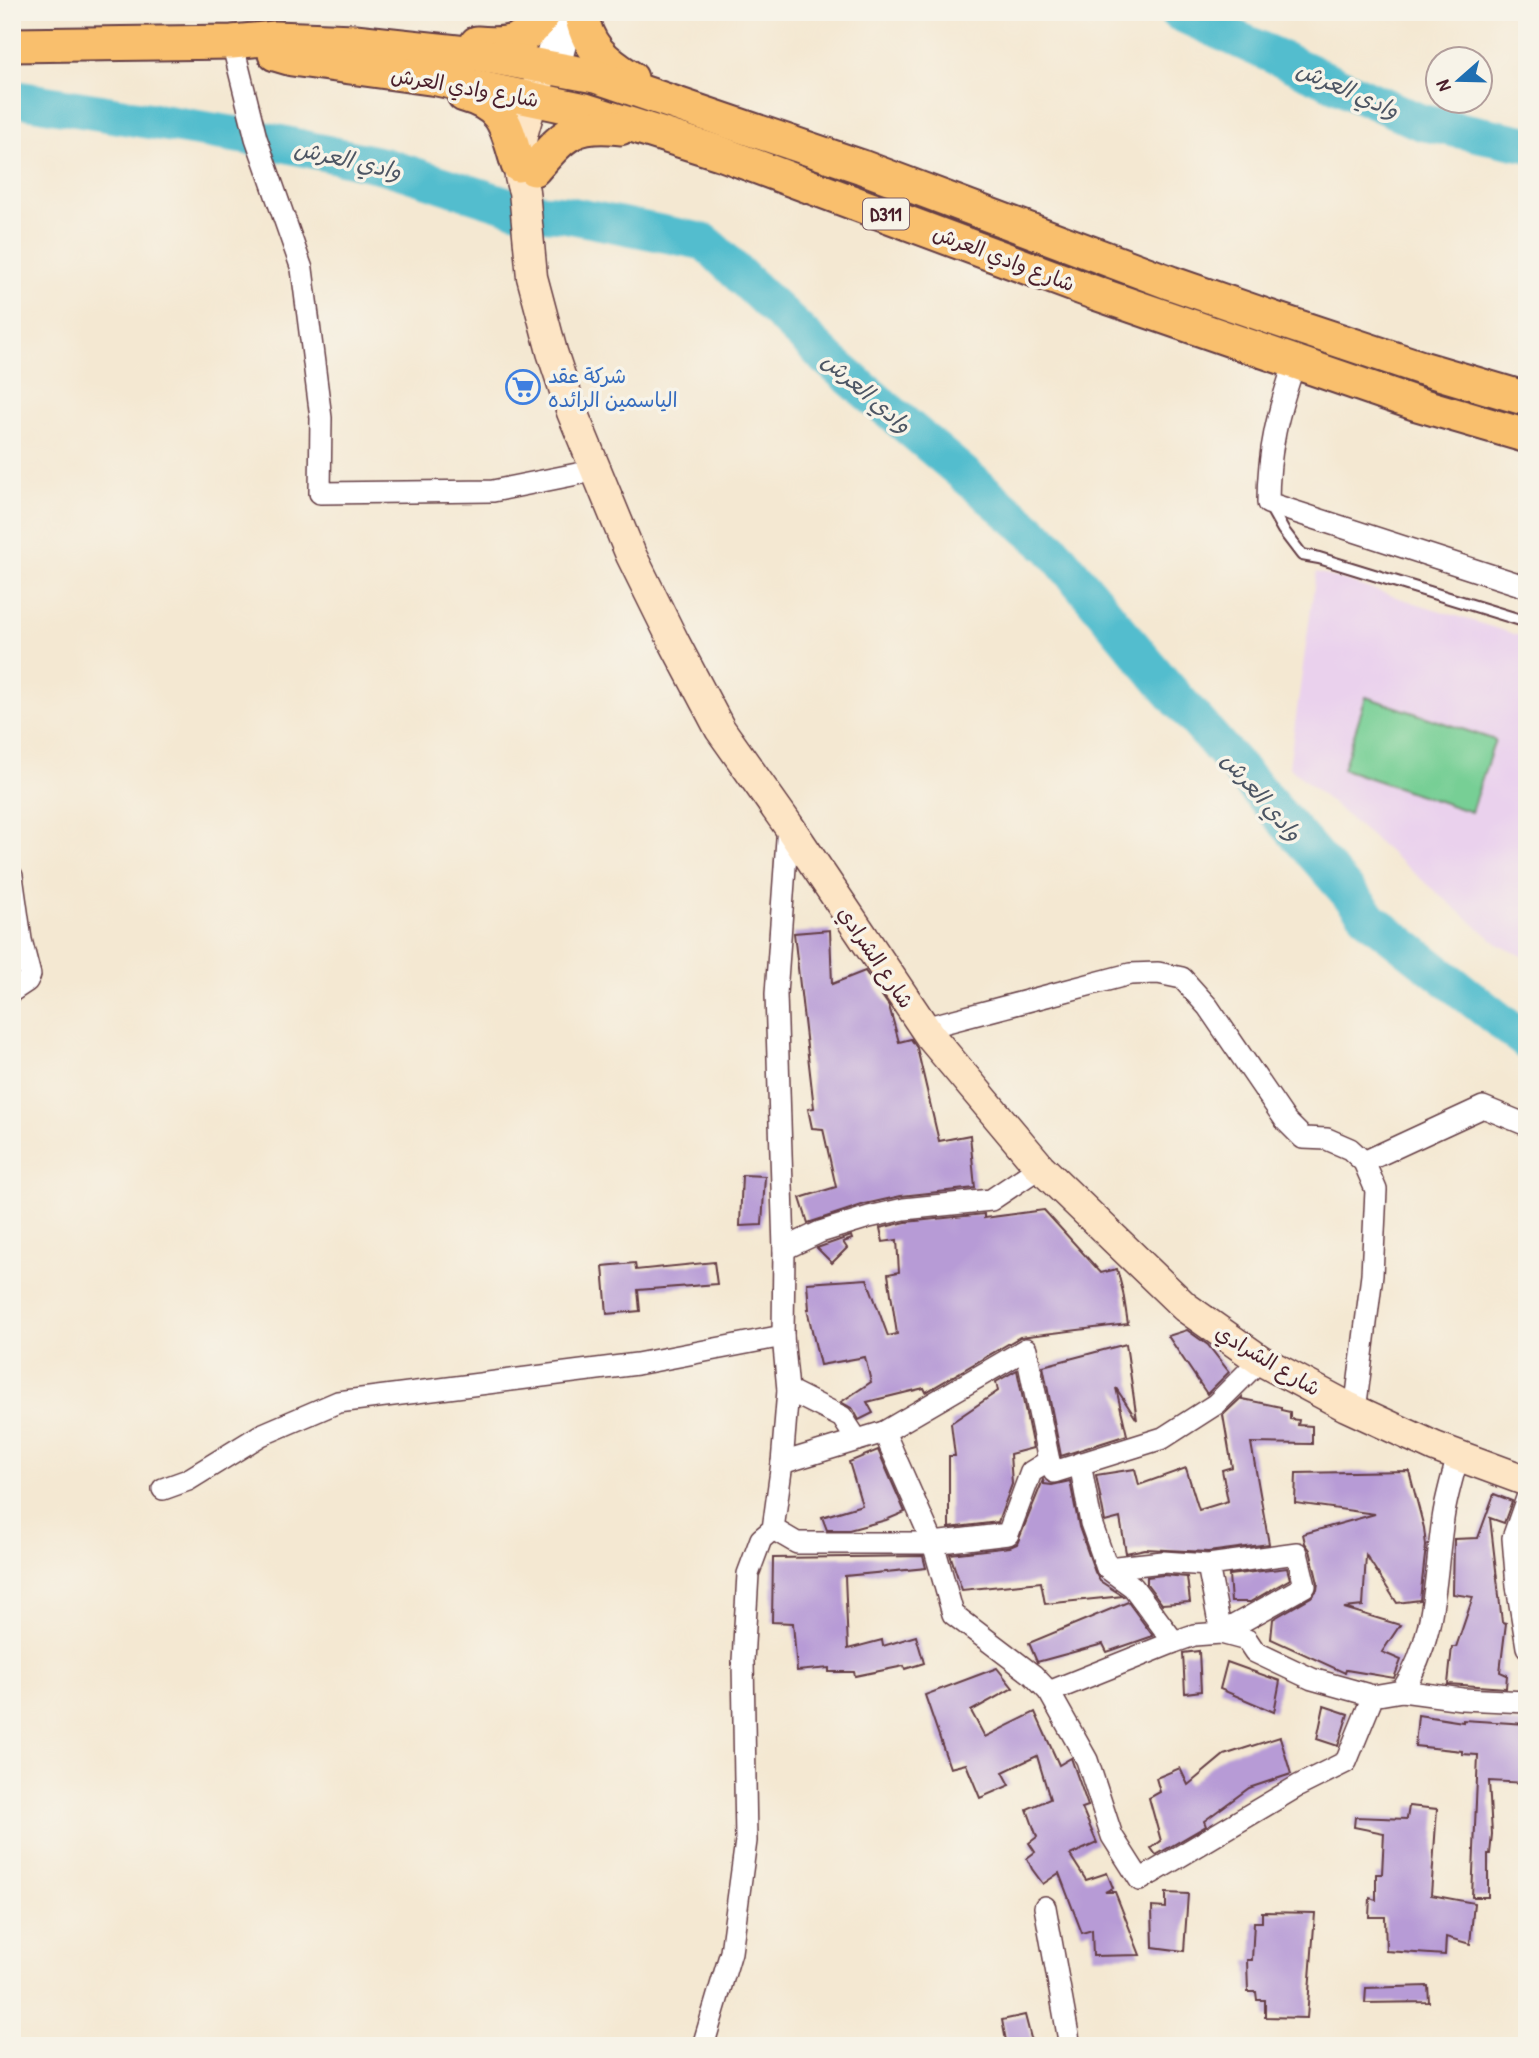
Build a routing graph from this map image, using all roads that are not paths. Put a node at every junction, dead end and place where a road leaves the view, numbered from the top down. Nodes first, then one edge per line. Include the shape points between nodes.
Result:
1 (545, 12) edge
2 (559, 12) edge
3 (574, 12) edge
4 (582, 12) edge
5 (232, 42) junction
6 (12, 45) edge
7 (421, 62) junction
8 (551, 68) junction
9 (663, 98) junction
10 (542, 101) junction
11 (654, 132) junction
12 (525, 175) junction
13 (1295, 362) junction
14 (1527, 399) edge
15 (1527, 436) edge
16 (597, 470) junction
17 (1268, 503) junction
18 (1527, 587) edge
19 (1527, 622) edge
20 (789, 825) junction
21 (12, 876) edge
22 (12, 991) edge
23 (924, 1028) junction
24 (1527, 1125) edge
25 (1364, 1162) junction
26 (1040, 1167) junction
27 (784, 1249) junction
28 (783, 1336) junction
29 (1261, 1360) junction
30 (788, 1390) junction
31 (1355, 1411) junction
32 (884, 1432) junction
33 (857, 1440) junction
34 (1458, 1455) junction
35 (1049, 1461) junction
36 (782, 1462) junction
37 (1080, 1464) junction
38 (1527, 1480) edge
39 (163, 1489) dead end
40 (1527, 1498) edge
41 (773, 1529) junction
42 (933, 1543) junction
43 (1208, 1565) junction
44 (1107, 1568) junction
45 (1221, 1633) junction
46 (1174, 1642) junction
47 (1527, 1647) edge
48 (1402, 1691) junction
49 (1049, 1692) junction
50 (1373, 1696) junction
51 (1527, 1702) edge
52 (1045, 1908) dead end
53 (703, 2046) edge
54 (1070, 2046) edge

1 - 7 main road via 528,35 515,42 440,43
2 - 8 street
3 - 8 street
4 - 9 main road via 596,52
5 - 6 main road, شارع وادي العرش / D311
5 - 7 main road, شارع وادي العرش / D311 via 275,38 355,41
5 - 16 street via 256,138 302,269 321,418 320,493 493,491
7 - 8 main road, شارع وادي العرش / D311 via 476,54
7 - 10 main road, شارع وادي العرش / D311
7 - 12 main road via 435,87 495,108
8 - 9 main road, شارع وادي العرش / D311 via 595,76
8 - 10 street, شارع الشرادي
9 - 14 main road, شارع وادي العرش / D311 via 1262,315
10 - 11 main road, شارع وادي العرش / D311
10 - 12 street, شارع الشرادي via 521,141
11 - 12 main road via 598,125 577,131 561,138
11 - 13 main road, شارع وادي العرش / D311
12 - 16 street, شارع الشرادي via 532,276 572,412
13 - 15 main road, شارع وادي العرش / D311
13 - 17 street via 1268,465
16 - 20 street, شارع الشرادي via 631,555 720,729
17 - 18 street
17 - 19 lane via 1302,555
20 - 23 street, شارع الشرادي
20 - 27 street via 776,994
21 - 22 street via 30,975
23 - 25 street via 1130,974 1182,978 1208,1007 1286,1121 1303,1138 1327,1139 1350,1149
23 - 26 street, شارع الشرادي
24 - 25 street via 1483,1107
25 - 31 street via 1376,1190 1373,1275
26 - 27 street via 990,1200 869,1217 820,1231
26 - 29 street, شارع الشرادي via 1185,1307
27 - 28 street
28 - 30 street
28 - 39 street via 637,1364 338,1402 261,1436 188,1480
29 - 31 street, شارع الشرادي
29 - 37 street via 1216,1404 1163,1438
30 - 33 street via 842,1417
30 - 36 street
31 - 34 street, شارع الشرادي
32 - 33 street
32 - 35 street via 1026,1349
32 - 42 street
33 - 36 street
34 - 38 street, شارع الشرادي
34 - 48 street via 1443,1518 1435,1602 1416,1669
35 - 37 street via 1055,1472
35 - 42 street via 1031,1472 1008,1534
36 - 41 street
37 - 44 street via 1091,1523
40 - 47 street via 1513,1538
41 - 42 street via 797,1544
41 - 53 street via 761,1539 748,1574 743,1661 746,1841 731,1952
42 - 49 street via 953,1614
43 - 44 street via 1163,1562
43 - 45 street
43 - 45 street via 1297,1553 1305,1586
44 - 46 street via 1133,1587
45 - 46 street
45 - 50 street via 1247,1640 1255,1652 1312,1679
46 - 49 street
48 - 50 street
48 - 51 street
49 - 50 street via 1087,1760 1112,1836 1140,1880 1346,1762
52 - 54 street

